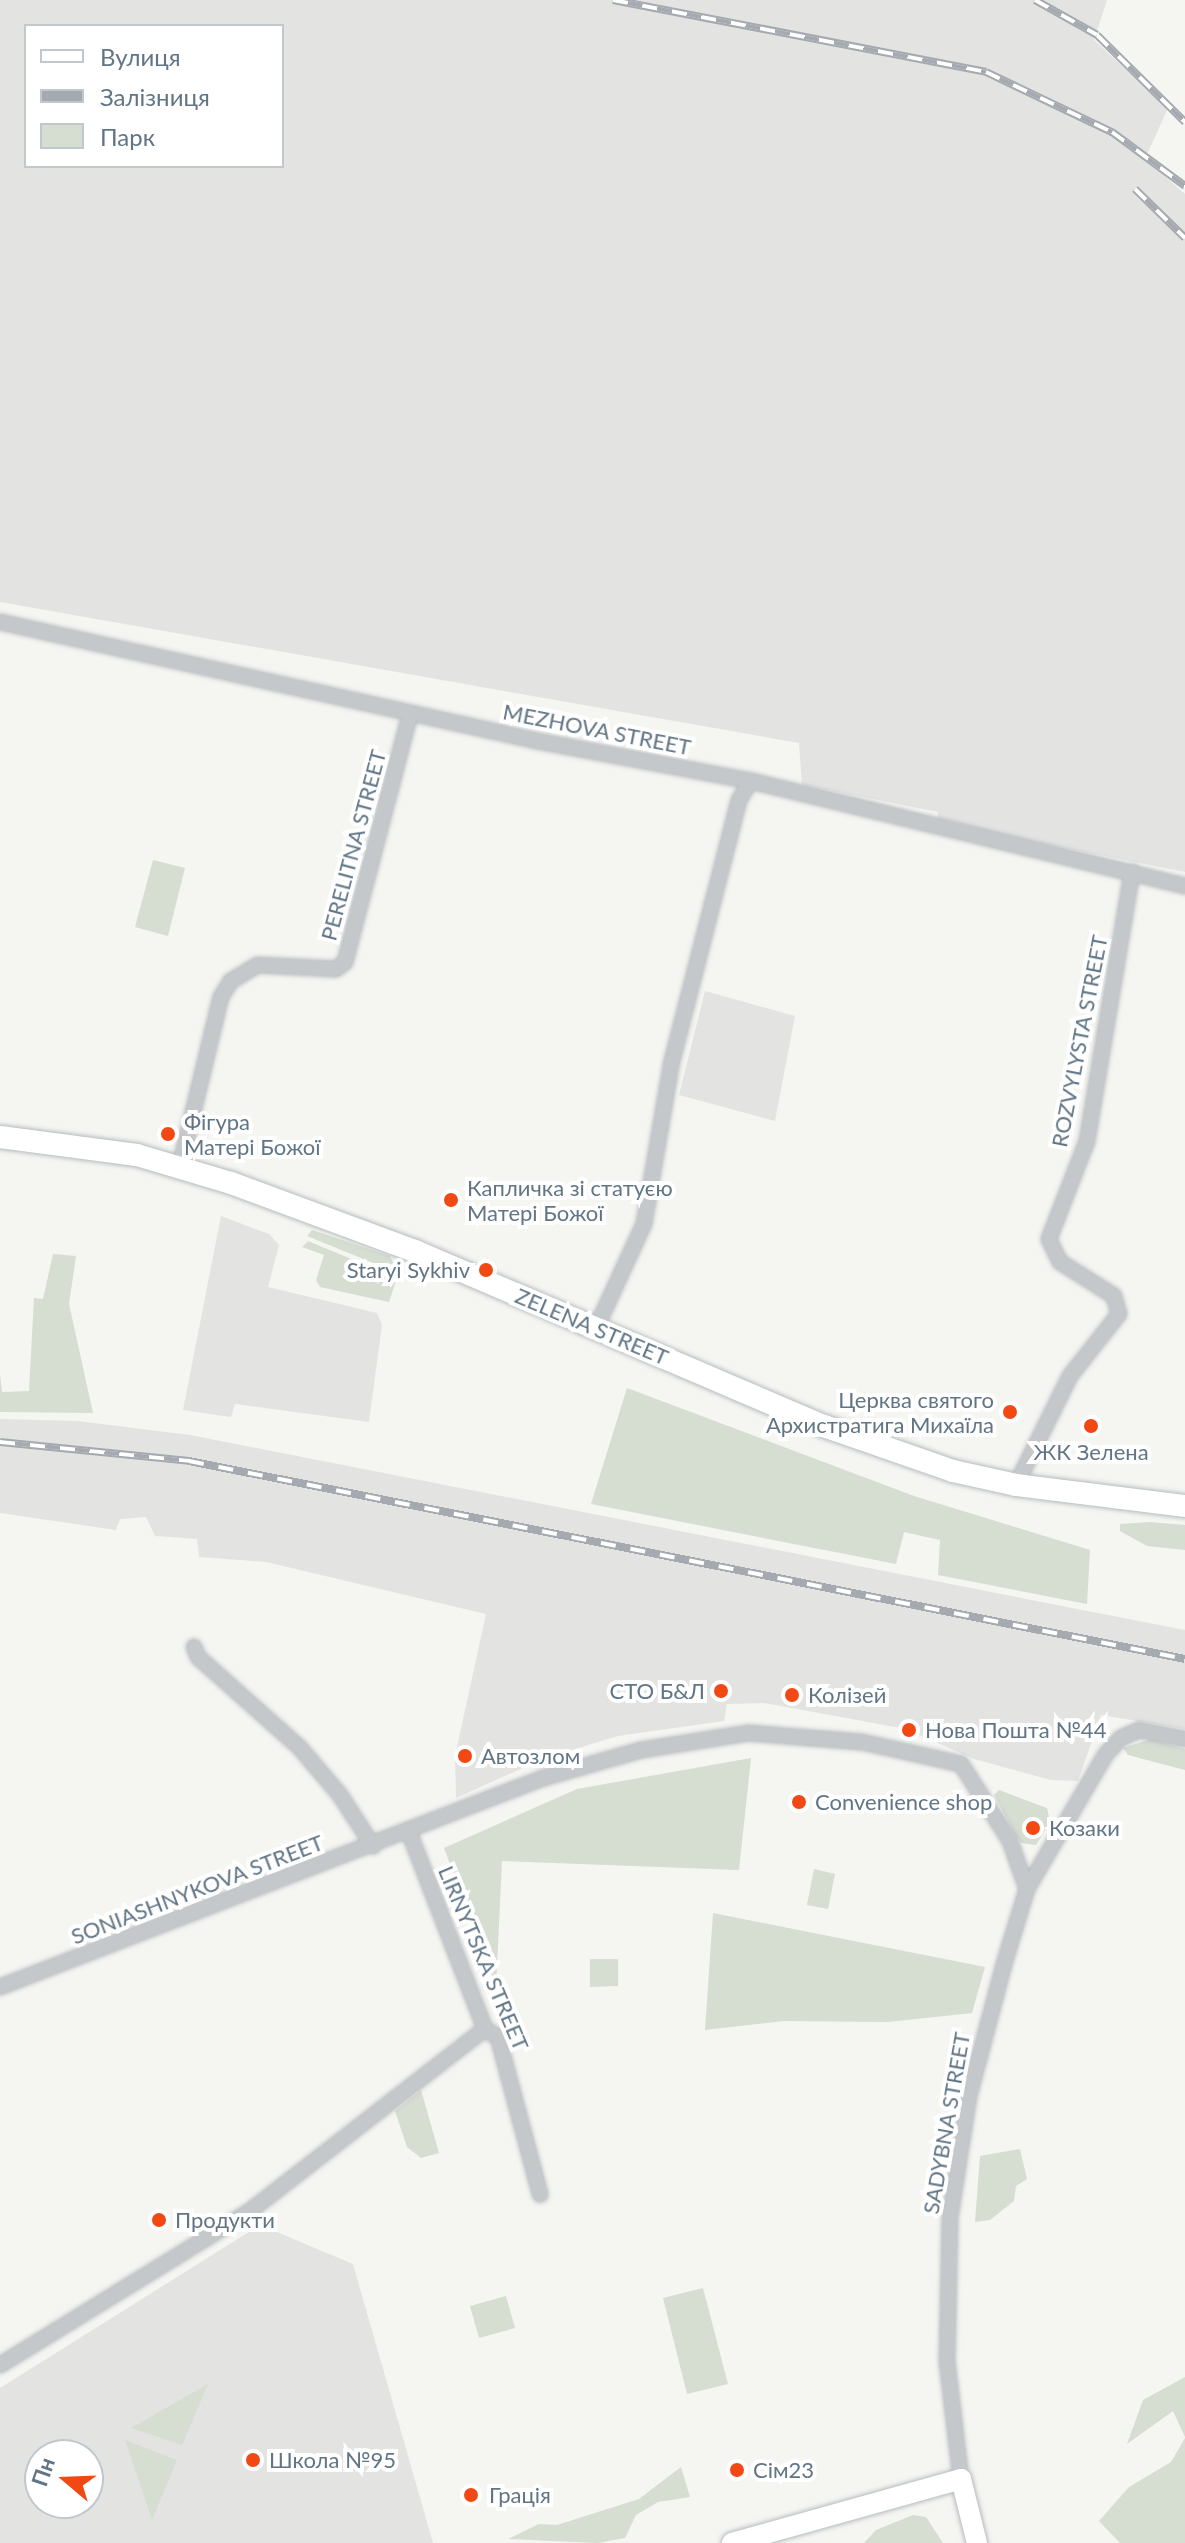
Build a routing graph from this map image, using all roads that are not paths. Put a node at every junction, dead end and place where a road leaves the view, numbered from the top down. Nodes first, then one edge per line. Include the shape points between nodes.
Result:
1 (0, 622) edge
2 (410, 714) junction
3 (751, 781) junction
4 (1132, 872) junction
5 (1185, 886) edge
6 (0, 1137) edge
7 (180, 1166) junction
8 (597, 1326) junction
9 (1016, 1485) junction
10 (1185, 1506) edge
11 (194, 1647) dead end
12 (1185, 1739) edge
13 (409, 1832) junction
14 (373, 1846) junction
15 (1027, 1889) junction
16 (0, 1987) edge
17 (485, 2029) junction
18 (540, 2194) dead end
19 (0, 2365) edge
20 (961, 2479) junction
21 (732, 2543) edge
22 (977, 2543) edge

1 - 2 street, MEZHOVA STREET
2 - 3 street, MEZHOVA STREET
2 - 7 street, PERELITNA STREET via 345,962 336,969 258,965 231,981 221,997
3 - 4 street, MEZHOVA STREET
3 - 8 street via 739,800 672,1061 644,1224
4 - 5 street, MEZHOVA STREET
4 - 9 street, ROZVYLYSTA STREET via 1087,1141 1049,1239 1060,1262 1114,1296 1119,1314 1070,1376
6 - 7 main road, ZELENA STREET via 94,1147
7 - 8 main road, ZELENA STREET via 415,1251
8 - 9 main road, ZELENA STREET via 864,1442
9 - 10 main road, ZELENA STREET
11 - 14 street via 198,1657 300,1748 340,1795
12 - 15 street, SADYBNA STREET via 1128,1733 1106,1754
13 - 14 street, SONIASHNYKOVA STREET
13 - 15 street, SONIASHNYKOVA STREET via 543,1778 641,1750 748,1733 814,1735 961,1764 1010,1841
13 - 17 street, LIRNYTSKA STREET
14 - 16 street, SONIASHNYKOVA STREET
15 - 20 street, SADYBNA STREET via 979,2053 951,2208 947,2361
17 - 18 street, LIRNYTSKA STREET via 498,2037
17 - 19 street via 250,2211
20 - 21 street
20 - 22 street

